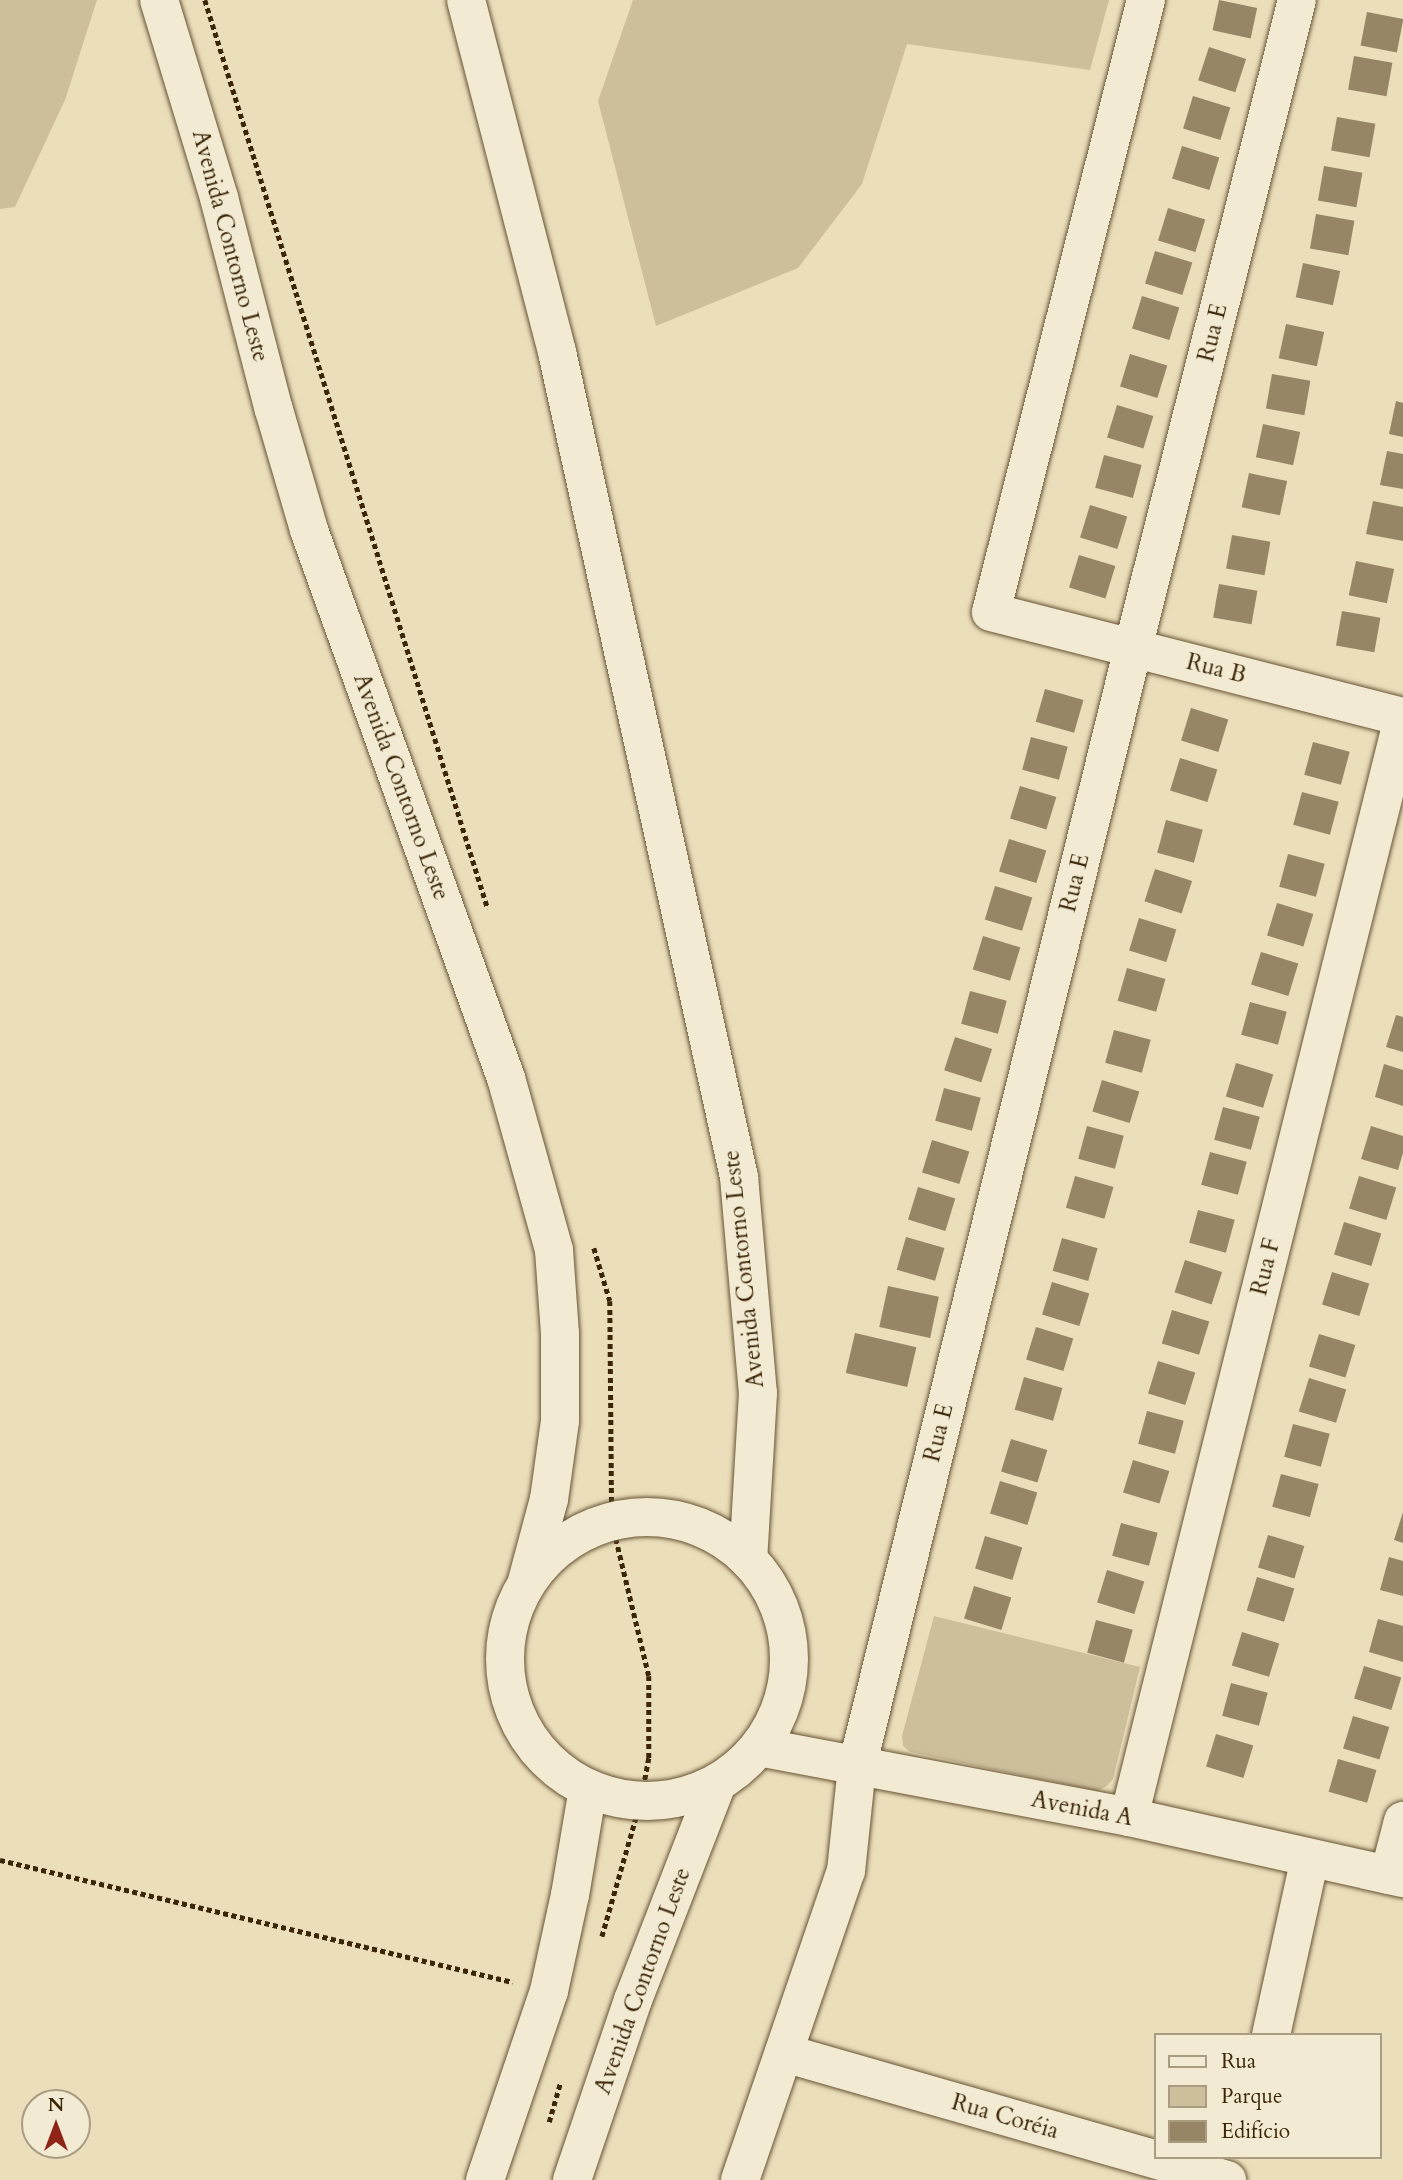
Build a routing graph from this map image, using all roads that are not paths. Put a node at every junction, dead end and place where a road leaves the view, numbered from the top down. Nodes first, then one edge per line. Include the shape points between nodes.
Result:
1 (159, 0) edge
2 (466, 0) edge
3 (1146, 0) edge
4 (1297, 0) edge
5 (1132, 648) junction
6 (1403, 717) edge
7 (748, 1560) junction
8 (527, 1581) junction
9 (759, 1747) junction
10 (857, 1767) junction
11 (717, 1783) junction
12 (589, 1789) junction
13 (1129, 1817) junction
14 (1403, 1821) edge
15 (1310, 1858) junction
16 (1396, 1877) edge
17 (1270, 2033) edge
18 (784, 2053) junction
19 (1153, 2170) edge
20 (1215, 2170) edge
21 (485, 2180) edge
22 (572, 2180) edge
23 (740, 2180) edge

1 - 8 street, Avenida Contorno Leste via 219,198 309,530 506,1078 554,1250 559,1421 549,1499
2 - 7 street, Avenida Contorno Leste via 557,352 739,1177 758,1393
3 - 5 street, Rua B via 991,612
4 - 5 street, Rua E
5 - 6 street, Rua B
5 - 10 street, Rua E
6 - 13 street, Rua F
7 - 8 street via 719,1537 649,1517 612,1522 579,1534 550,1554
7 - 9 street via 767,1583 788,1638 784,1697
8 - 12 street via 510,1618 503,1659 509,1700 527,1737 554,1768
9 - 10 street, Avenida A
9 - 11 street
10 - 13 street, Avenida A
10 - 18 street, Rua E via 846,1871
11 - 12 street via 667,1800 623,1799
11 - 22 street, Avenida Contorno Leste via 633,2000
12 - 21 street via 549,1991
13 - 15 street, Avenida A
14 - 16 street
15 - 16 street, Avenida A
15 - 17 street
18 - 19 street, Rua Coréia
18 - 23 street, Rua E
19 - 20 street, Rua Coréia

